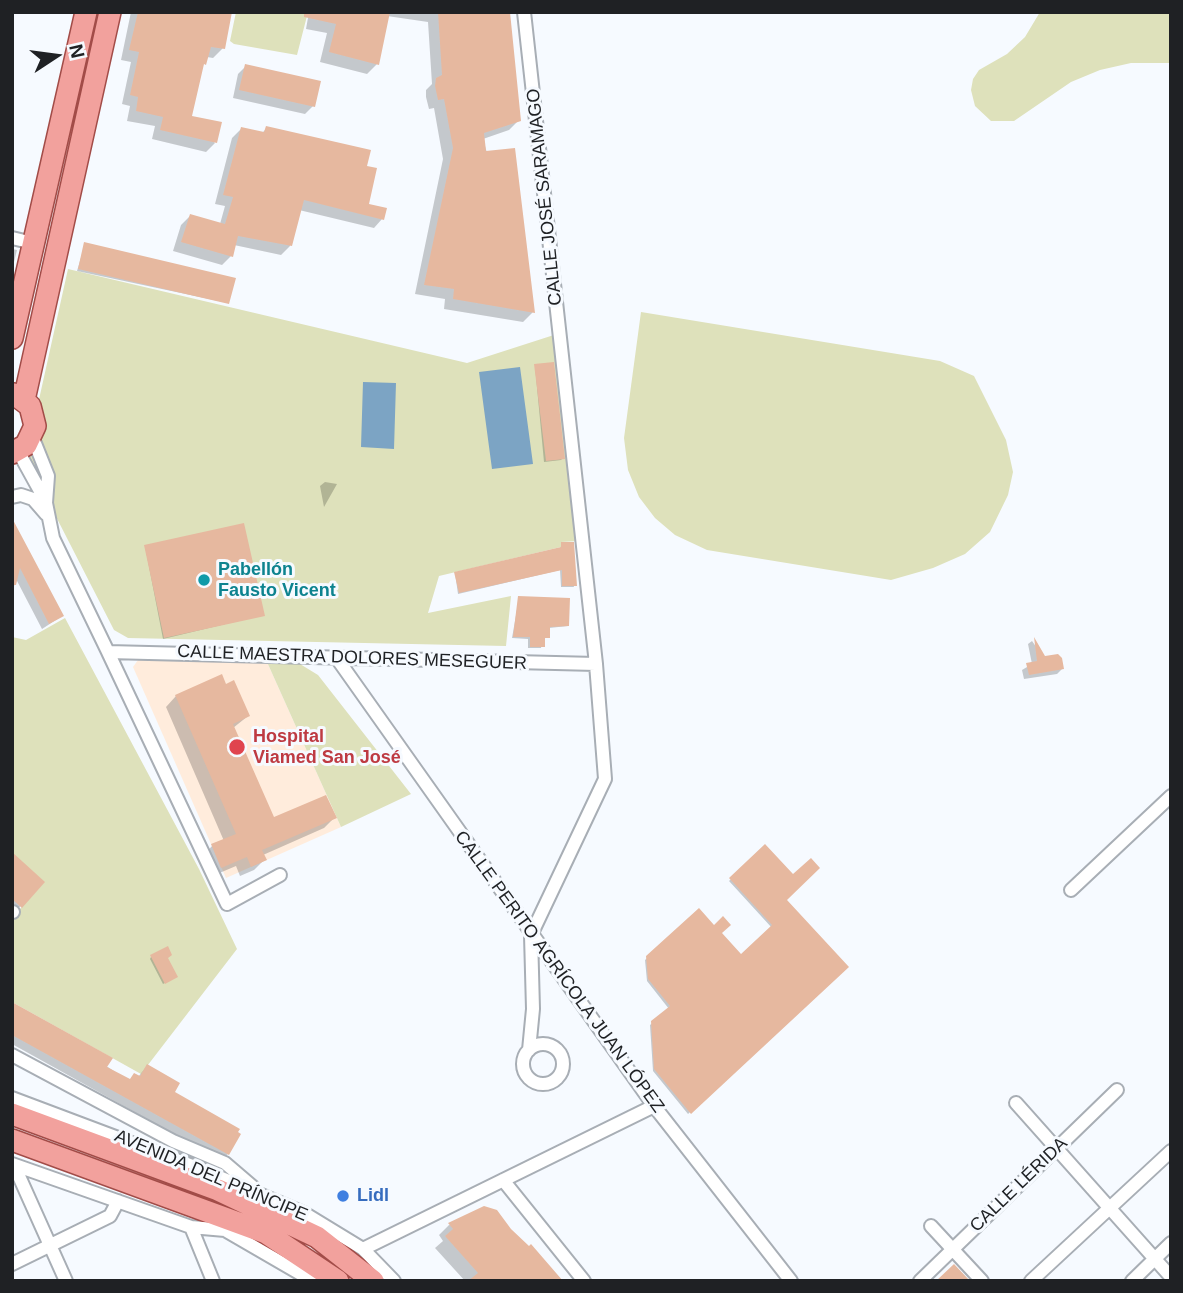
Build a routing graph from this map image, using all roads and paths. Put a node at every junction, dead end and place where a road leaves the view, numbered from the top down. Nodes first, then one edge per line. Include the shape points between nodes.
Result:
1 (86, 12) edge
2 (110, 12) edge
3 (524, 12) edge
4 (23, 240) edge
5 (12, 338) edge
6 (18, 397) edge
7 (21, 447) edge
8 (12, 497) edge
9 (47, 509) junction
10 (108, 652) junction
11 (336, 657) junction
12 (596, 664) junction
13 (1171, 796) edge
14 (280, 875) dead end
15 (1071, 890) dead end
16 (531, 935) junction
17 (528, 1050) dead end
18 (12, 1055) edge
19 (1117, 1090) dead end
20 (12, 1098) edge
21 (1016, 1103) dead end
22 (654, 1106) junction
23 (12, 1114) edge
24 (12, 1140) edge
25 (1055, 1150) junction
26 (1171, 1150) edge
27 (13, 1164) edge
28 (503, 1180) junction
29 (264, 1196) junction
30 (118, 1201) junction
31 (1110, 1209) junction
32 (930, 1226) dead end
33 (191, 1227) junction
34 (1171, 1243) edge
35 (50, 1245) junction
36 (363, 1249) junction
37 (952, 1249) junction
38 (1154, 1258) junction
39 (12, 1264) edge
40 (1171, 1276) edge
41 (309, 1280) edge
42 (65, 1281) edge
43 (212, 1281) edge
44 (338, 1281) edge
45 (373, 1281) edge
46 (394, 1281) edge
47 (584, 1281) edge
48 (791, 1281) edge
49 (920, 1281) edge
50 (982, 1281) edge
51 (1031, 1281) edge
52 (1132, 1281) edge

1 - 4 main road
2 - 6 main road
3 - 12 street, CALLE JOSÉ SARAMAGO
4 - 5 main road
6 - 7 main road via 34,415
7 - 9 street
7 - 9 street via 48,476
8 - 9 street via 33,499
9 - 10 street via 52,538
10 - 11 street, CALLE MAESTRA DOLORES MESEGUER
10 - 14 street via 227,904
11 - 12 street, CALLE MAESTRA DOLORES MESEGUER
11 - 16 street, CALLE PERITO AGRÍCOLA JUAN LÓPEZ
12 - 16 street, CALLE JOSÉ SARAMAGO via 604,779
13 - 15 street
16 - 17 street via 533,1009
16 - 22 street, CALLE PERITO AGRÍCOLA JUAN LÓPEZ
18 - 29 street via 173,1141 225,1163
19 - 25 street, CALLE LÉRIDA
20 - 29 street, AVENIDA DEL PRÍNCIPE
21 - 25 street
22 - 28 street
22 - 48 street, CALLE PERITO AGRÍCOLA JUAN LÓPEZ
23 - 45 main road, AVENIDA DEL PRÍNCIPE via 218,1190 317,1237
24 - 44 main road, AVENIDA DEL PRÍNCIPE via 266,1233
25 - 31 street
25 - 37 street, CALLE LÉRIDA
26 - 31 street
27 - 30 street
27 - 35 street
28 - 36 street
28 - 47 street
29 - 36 street, AVENIDA DEL PRÍNCIPE via 304,1213
30 - 33 street
30 - 35 street via 110,1216
31 - 38 street
31 - 51 street
32 - 37 street
33 - 41 street via 225,1230
33 - 43 street
34 - 38 street
35 - 39 street
35 - 42 street
36 - 46 street, AVENIDA DEL PRÍNCIPE
37 - 49 street, CALLE LÉRIDA
37 - 50 street
38 - 40 street
38 - 52 street

